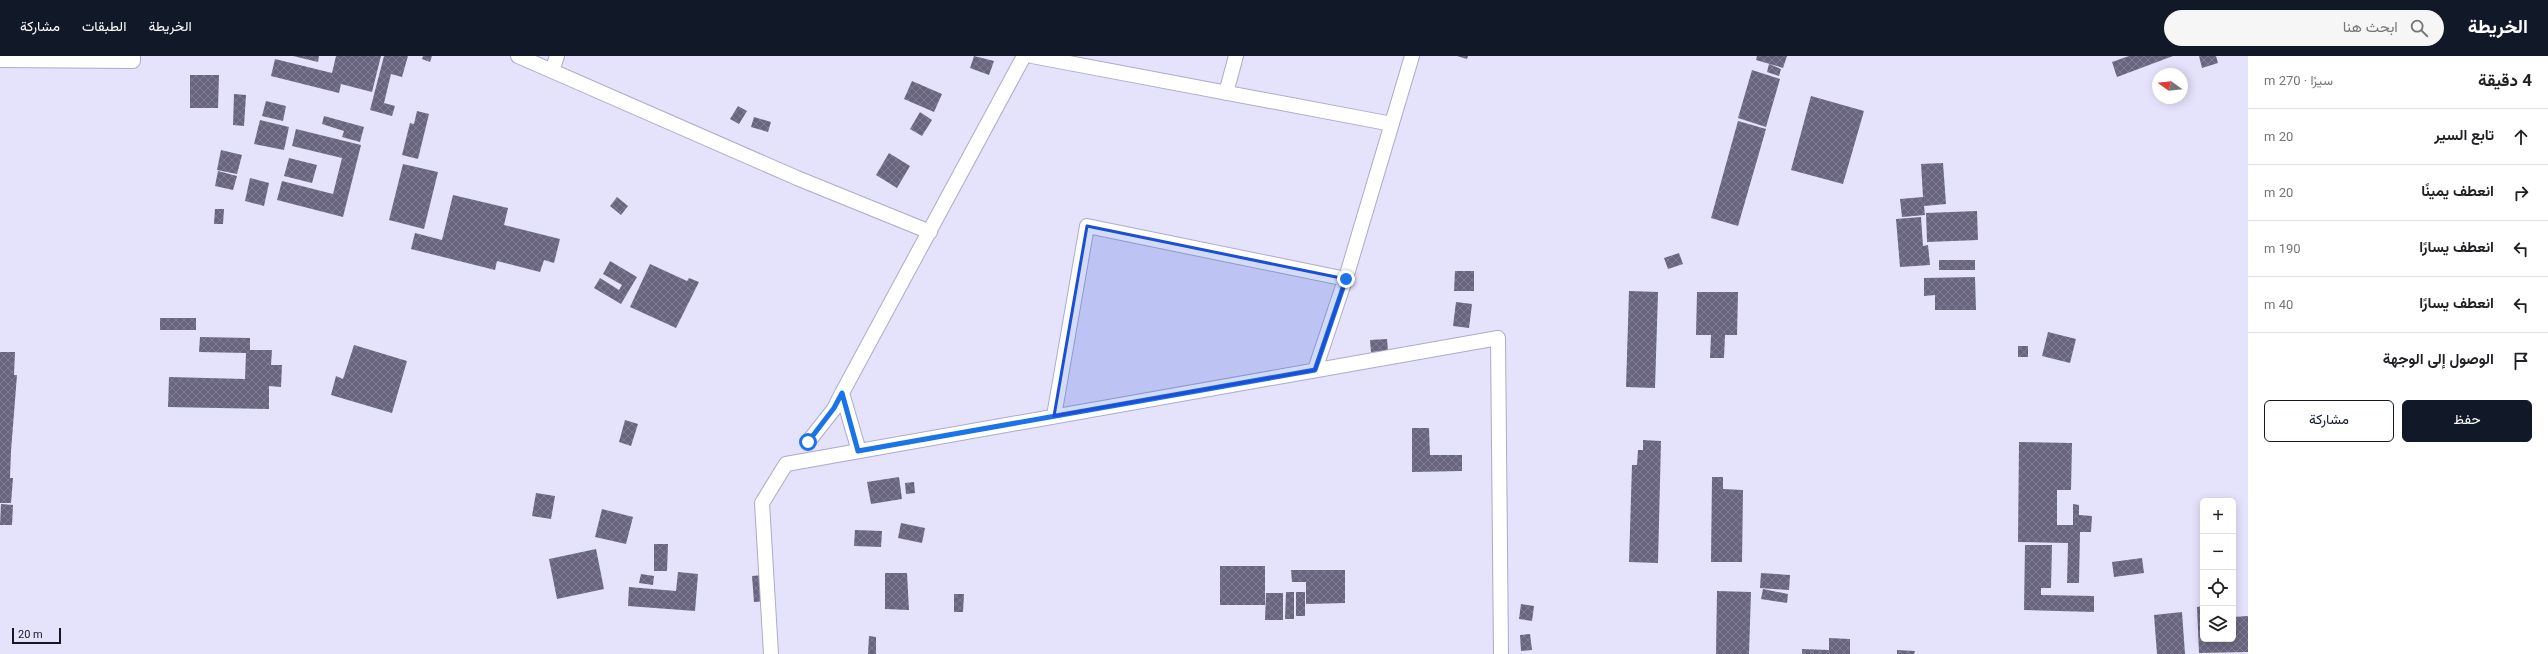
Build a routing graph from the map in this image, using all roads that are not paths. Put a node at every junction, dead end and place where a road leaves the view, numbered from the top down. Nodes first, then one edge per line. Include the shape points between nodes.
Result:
1 (133, 56) edge
2 (518, 56) edge
3 (557, 56) edge
4 (1024, 56) edge
5 (1032, 56) edge
6 (1236, 56) edge
7 (1412, 56) edge
8 (0, 60) edge
9 (552, 71) junction
10 (1226, 93) junction
11 (1392, 124) junction
12 (930, 232) junction
13 (1346, 279) junction
14 (1315, 370) junction
15 (842, 393) junction
16 (1054, 416) junction
17 (808, 442) dead end
18 (858, 451) junction
19 (771, 654) edge
20 (1501, 654) edge

1 - 8 street via 133,61
2 - 9 street
3 - 9 street
4 - 12 street
5 - 10 street
6 - 10 street
7 - 11 street
9 - 12 street via 797,178
10 - 11 street
11 - 13 street
12 - 15 street
13 - 14 street
13 - 16 street via 1087,226
14 - 16 street
14 - 20 street via 1498,338
15 - 17 street
15 - 18 street
16 - 18 street
18 - 19 street via 786,464 762,503

